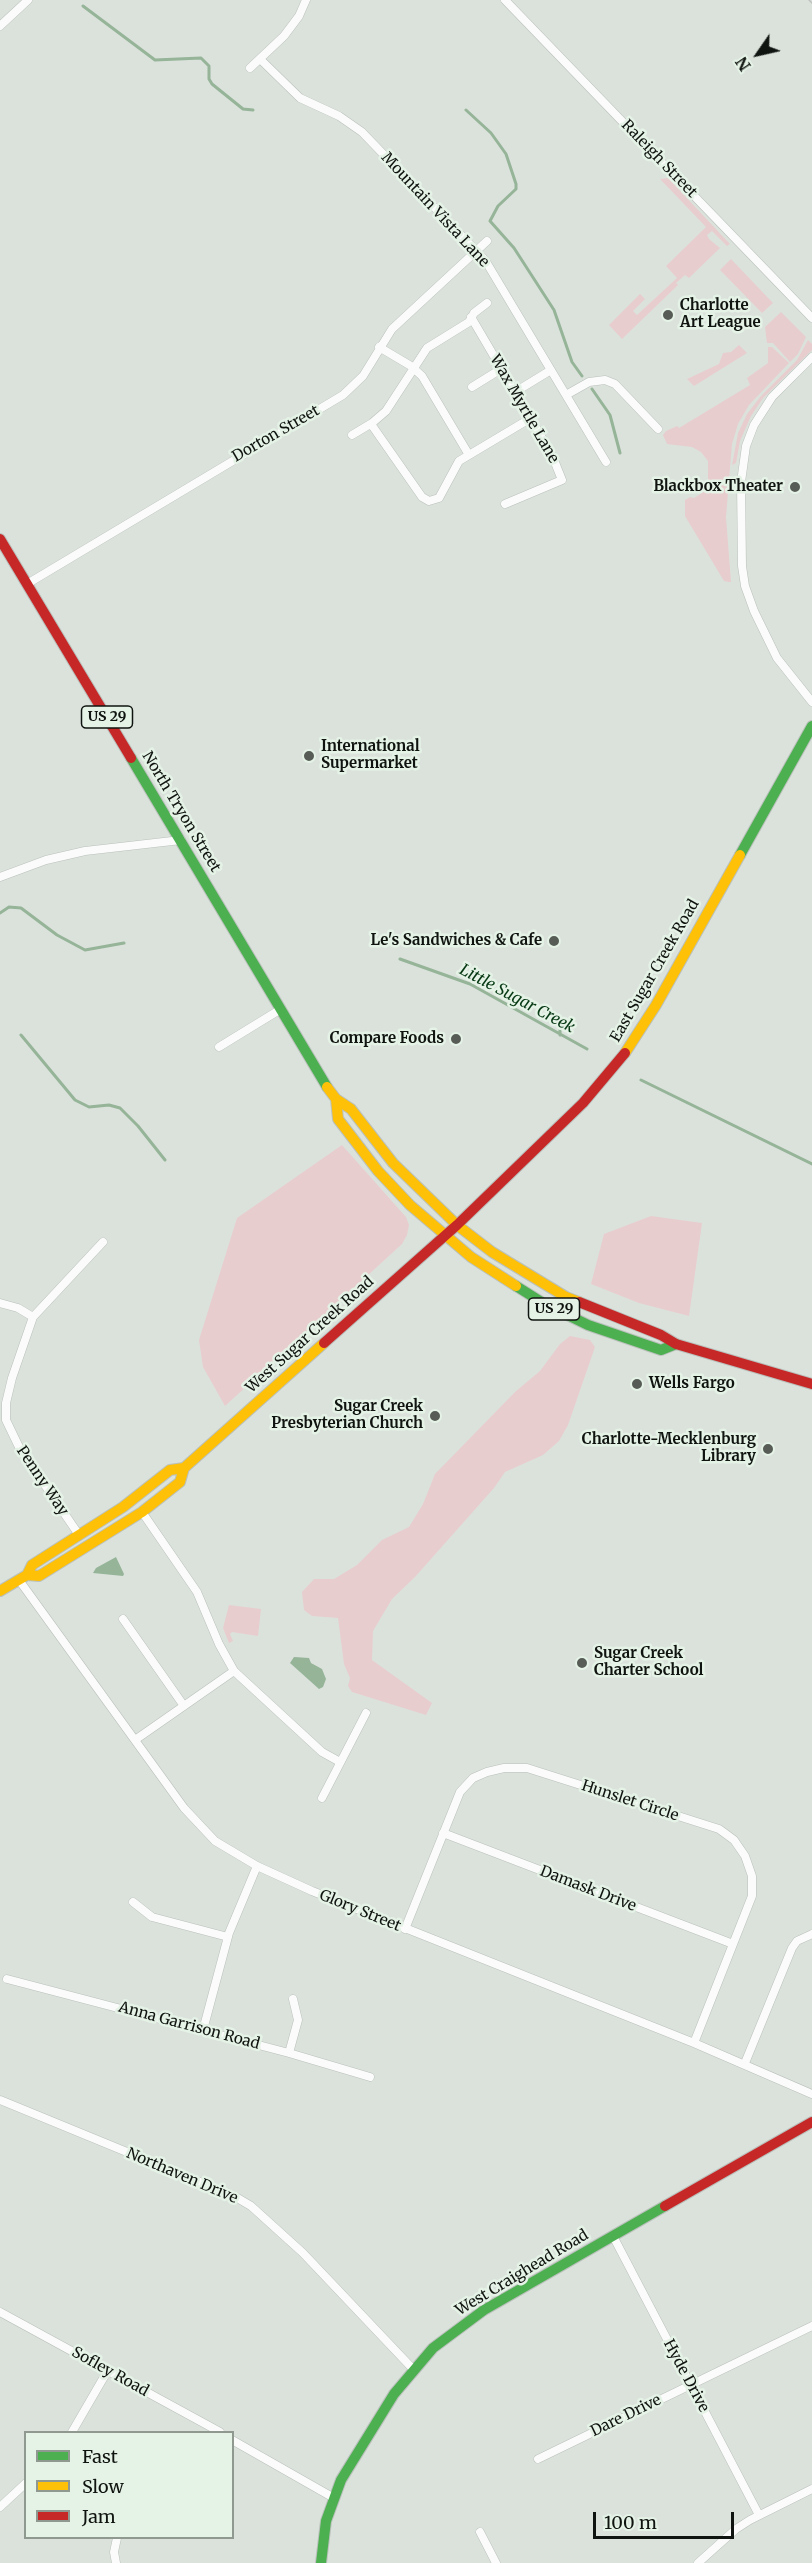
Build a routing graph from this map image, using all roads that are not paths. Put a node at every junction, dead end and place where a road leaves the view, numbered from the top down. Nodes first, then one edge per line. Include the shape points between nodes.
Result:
1 (28, 0) edge
2 (505, 0) edge
3 (303, 1) edge
4 (0, 26) edge
5 (260, 59) junction
6 (250, 68) dead end
7 (488, 241) dead end
8 (476, 252) junction
9 (487, 303) dead end
10 (471, 317) junction
11 (812, 318) edge
12 (379, 347) junction
13 (812, 357) edge
14 (413, 368) junction
15 (501, 369) junction
16 (551, 370) junction
17 (472, 387) dead end
18 (515, 392) junction
19 (566, 395) junction
20 (531, 418) junction
21 (371, 424) junction
22 (658, 429) dead end
23 (352, 435) dead end
24 (469, 455) junction
25 (606, 462) dead end
26 (505, 504) dead end
27 (0, 539) edge
28 (27, 584) junction
29 (812, 702) edge
30 (812, 726) edge
31 (181, 840) junction
32 (0, 877) edge
33 (281, 1009) junction
34 (219, 1047) dead end
35 (336, 1099) junction
36 (457, 1225) junction
37 (446, 1235) junction
38 (104, 1242) dead end
39 (0, 1303) edge
40 (33, 1317) junction
41 (676, 1344) junction
42 (812, 1384) edge
43 (184, 1468) junction
44 (142, 1512) junction
45 (79, 1535) junction
46 (23, 1577) junction
47 (0, 1591) edge
48 (123, 1619) dead end
49 (234, 1671) junction
50 (184, 1706) junction
51 (366, 1713) dead end
52 (135, 1740) junction
53 (340, 1762) junction
54 (322, 1798) dead end
55 (443, 1833) junction
56 (257, 1866) junction
57 (133, 1902) dead end
58 (405, 1929) junction
59 (812, 1934) edge
60 (228, 1937) junction
61 (733, 1944) junction
62 (7, 1978) dead end
63 (293, 1999) dead end
64 (203, 2030) junction
65 (694, 2043) junction
66 (289, 2053) junction
67 (745, 2063) junction
68 (370, 2077) dead end
69 (812, 2094) edge
70 (0, 2100) edge
71 (812, 2122) edge
72 (613, 2236) junction
73 (0, 2312) edge
74 (812, 2326) edge
75 (413, 2369) junction
76 (108, 2370) junction
77 (691, 2385) junction
78 (73, 2431) edge
79 (216, 2431) edge
80 (234, 2441) edge
81 (538, 2459) dead end
82 (24, 2485) edge
83 (812, 2489) edge
84 (334, 2498) junction
85 (0, 2507) edge
86 (759, 2515) junction
87 (480, 2532) dead end
88 (117, 2539) edge
89 (116, 2563) edge
90 (321, 2563) edge
91 (496, 2563) edge
92 (698, 2563) edge

1 - 4 street
2 - 11 street, Raleigh Street
3 - 5 street via 299,16
5 - 6 street
5 - 8 street, Mountain Vista Lane via 300,98 362,132
7 - 8 street, Dorton Street
8 - 12 street, Dorton Street via 392,329
8 - 16 street, Mountain Vista Lane via 489,265
9 - 10 street
10 - 14 street via 427,348
10 - 15 street, Wax Myrtle Lane
12 - 14 street
12 - 28 street, Dorton Street via 363,376 343,395
13 - 29 street via 772,397 754,425 741,482 745,586 777,658
14 - 21 street via 391,405
14 - 24 street via 425,381
15 - 17 street
15 - 18 street, Wax Myrtle Lane
16 - 18 street
16 - 19 street, Mountain Vista Lane
18 - 20 street, Wax Myrtle Lane
19 - 22 street via 589,382 605,380 615,384
19 - 25 street, Mountain Vista Lane
20 - 24 street
20 - 26 street, Wax Myrtle Lane via 562,480
21 - 23 street
21 - 24 street via 425,500 439,498 455,465
27 - 28 main road, North Tryon Street / US 29
28 - 31 main road, North Tryon Street / US 29
30 - 36 main road, East Sugar Creek Road via 628,1049 583,1103
31 - 32 street via 74,853
31 - 33 main road, North Tryon Street / US 29
33 - 34 street
33 - 35 main road, North Tryon Street / US 29
35 - 36 main road, North Tryon Street / US 29 via 351,1109 393,1162
35 - 37 main road, North Tryon Street / US 29 via 338,1119 363,1153 402,1197
36 - 37 main road, West Sugar Creek Road
36 - 41 main road, North Tryon Street / US 29 via 510,1264 566,1297
37 - 41 main road, North Tryon Street / US 29 via 492,1272 565,1314 661,1350
37 - 43 main road, West Sugar Creek Road
38 - 40 street, Penny Way
39 - 40 street
40 - 45 street, Penny Way via 12,1378 6,1420 19,1447
41 - 42 main road, North Tryon Street / US 29
43 - 44 main road, West Sugar Creek Road via 180,1482
43 - 45 main road, West Sugar Creek Road via 170,1470
44 - 46 main road, West Sugar Creek Road via 39,1576
44 - 49 street via 197,1592
45 - 46 main road, West Sugar Creek Road via 32,1565
46 - 47 main road, West Sugar Creek Road
46 - 52 street, Glory Street
48 - 50 street
49 - 50 street
49 - 53 street via 322,1752
50 - 52 street
51 - 53 street
52 - 56 street, Glory Street via 201,1828
53 - 54 street
55 - 58 street, Hunslet Circle
55 - 61 street, Damask Drive
55 - 61 street, Hunslet Circle via 460,1792 473,1778 504,1768 526,1768 719,1829 735,1840 752,1876 752,1896
56 - 58 street, Glory Street
56 - 60 street
57 - 60 street via 152,1917
58 - 65 street, Glory Street
59 - 67 street via 792,1948
60 - 64 street
61 - 65 street, Hunslet Circle
62 - 64 street, Anna Garrison Road
63 - 66 street via 298,2020
64 - 66 street, Anna Garrison Road
65 - 67 street, Glory Street
66 - 68 street, Anna Garrison Road
67 - 69 street, Glory Street
70 - 75 street, Northaven Drive via 251,2206 303,2253
71 - 72 main road, West Craighead Road
72 - 75 main road, West Craighead Road via 484,2310 438,2343
72 - 77 street, Hyde Drive
73 - 76 street, Sofley Road
74 - 77 street, Dare Drive
75 - 84 main road, West Craighead Road via 369,2432
76 - 78 street
76 - 79 street, Sofley Road
77 - 81 street, Dare Drive
77 - 86 street, Hyde Drive
80 - 84 street
82 - 85 street
83 - 86 street
84 - 90 main road, West Craighead Road via 324,2532
86 - 92 street via 736,2529
87 - 91 street
88 - 89 street

